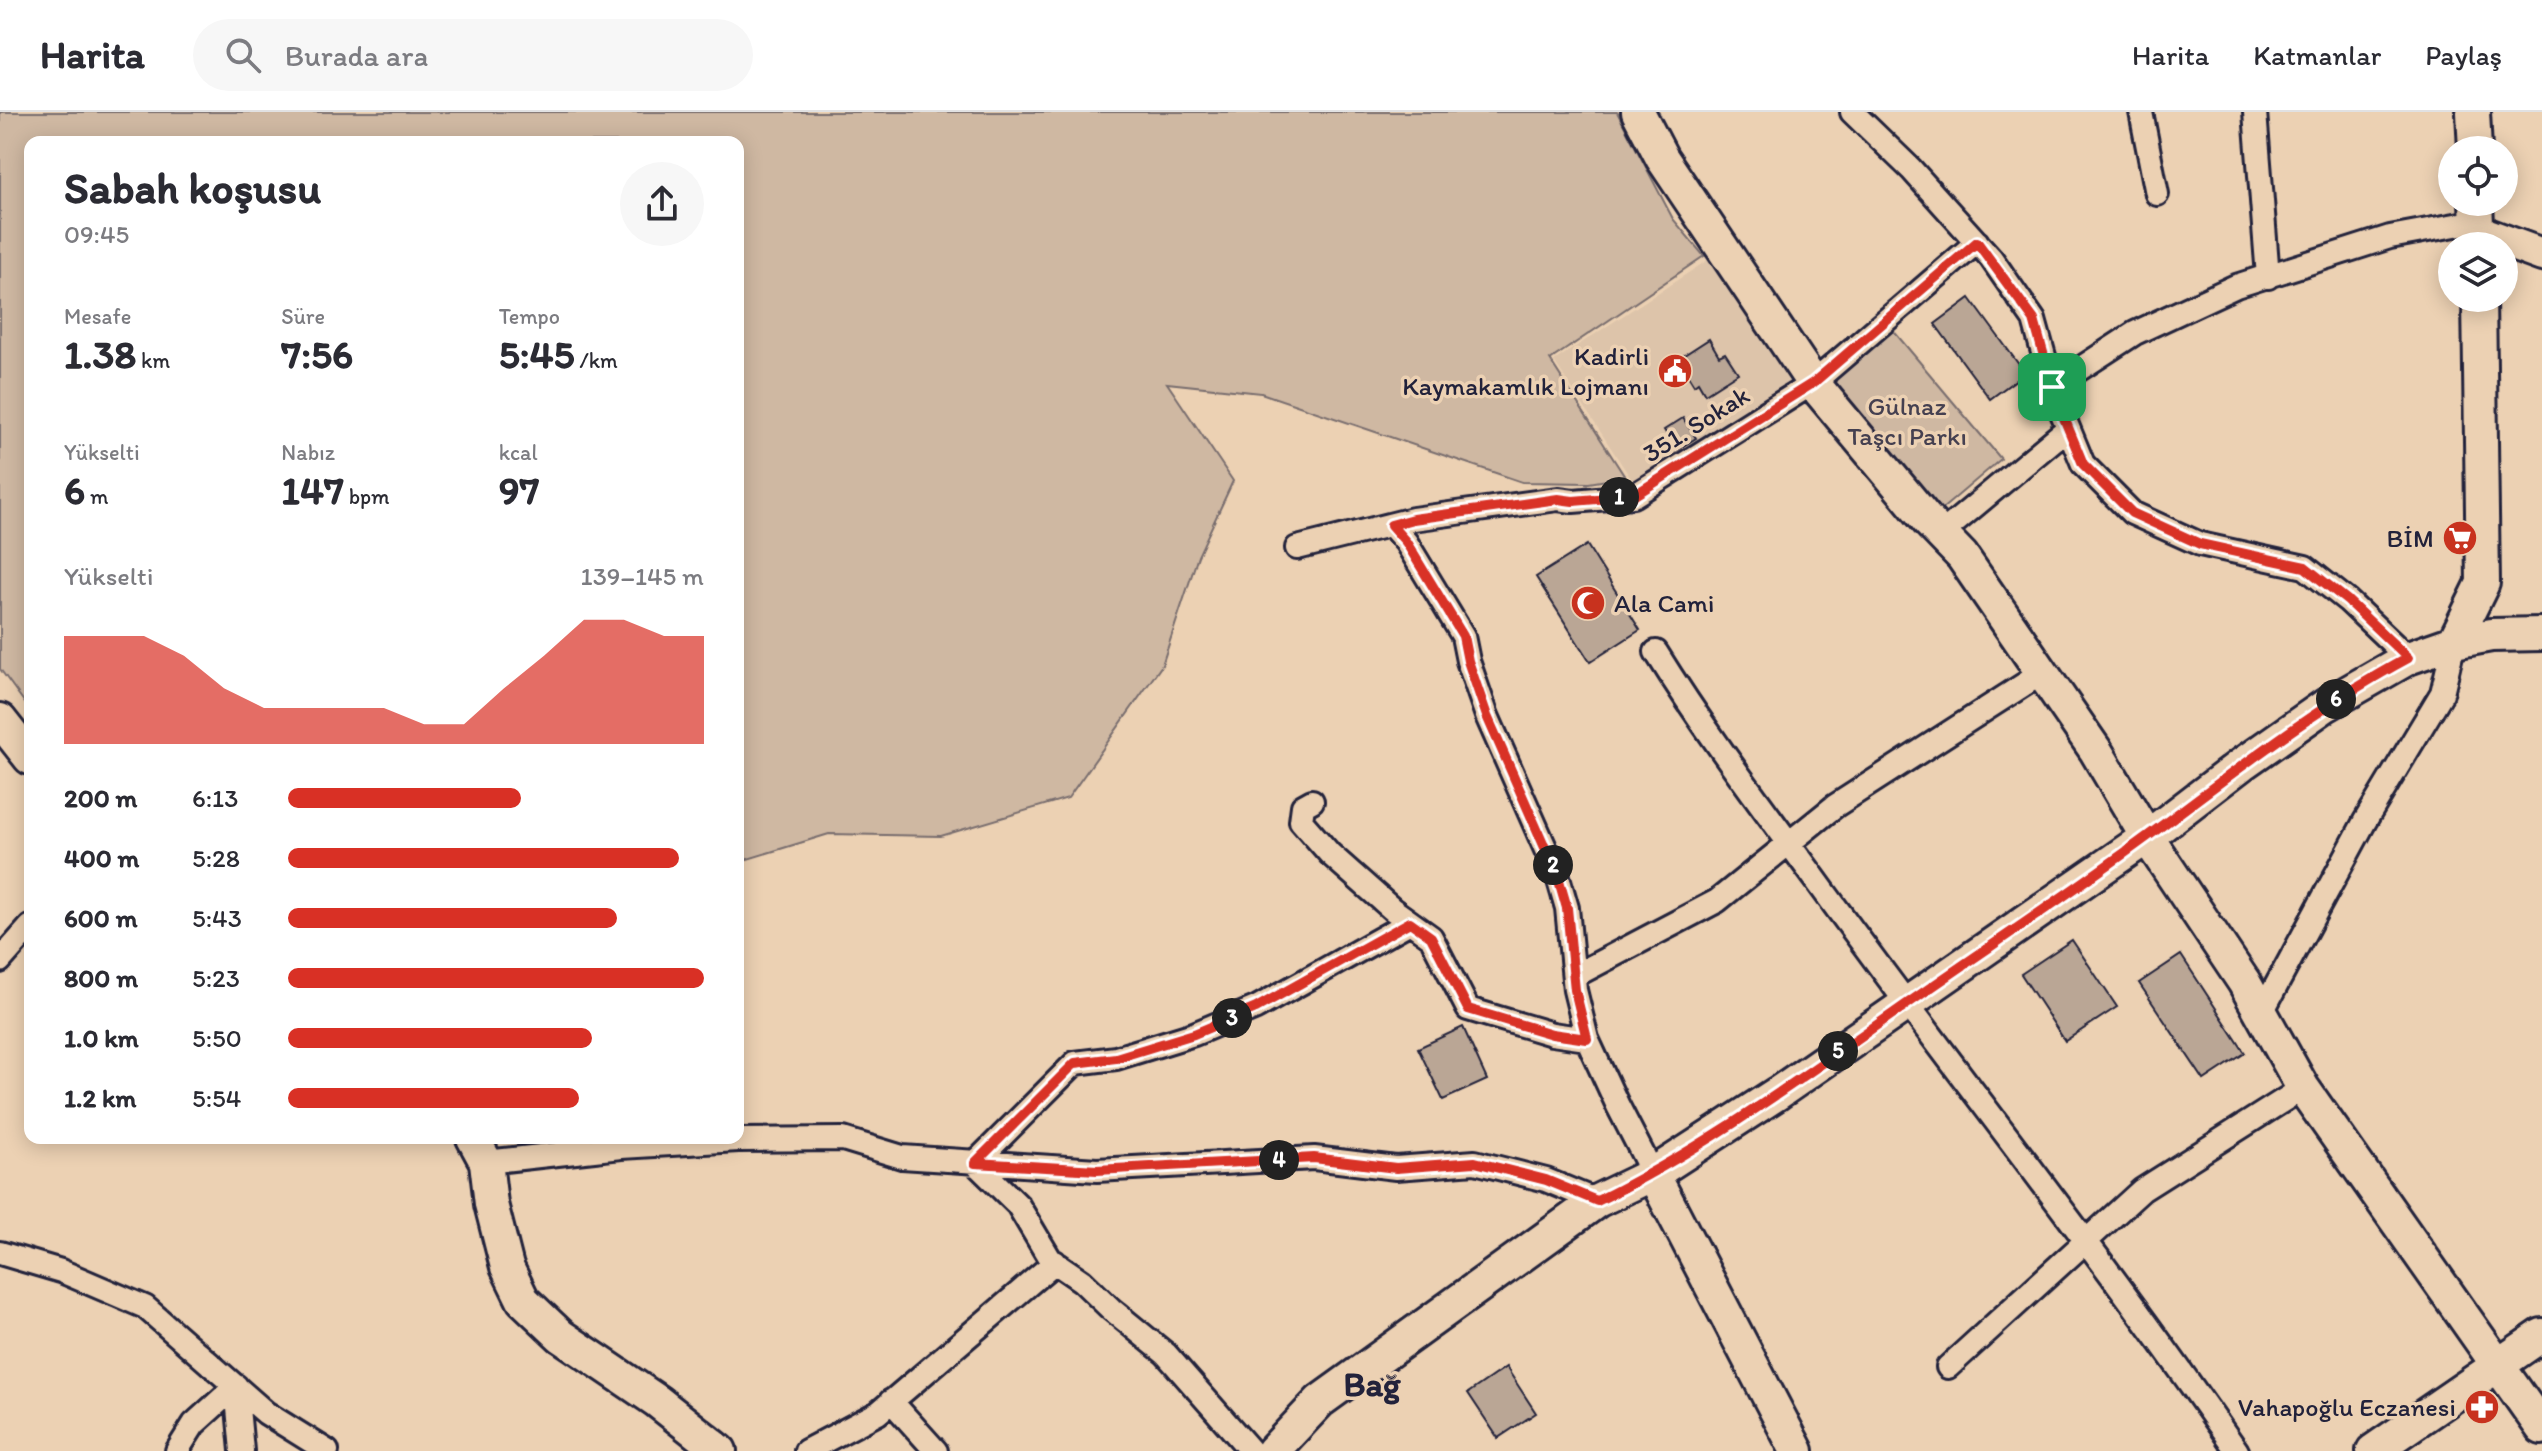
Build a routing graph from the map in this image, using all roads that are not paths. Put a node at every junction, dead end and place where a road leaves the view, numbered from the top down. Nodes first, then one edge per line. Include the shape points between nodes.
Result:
1 (1638, 112) edge
2 (1852, 112) edge
3 (2141, 112) edge
4 (2255, 112) edge
5 (2473, 112) edge
6 (2474, 136) edge
7 (2157, 194) dead end
8 (2477, 225) edge
9 (1977, 242) junction
10 (2542, 255) edge
11 (2268, 277) junction
12 (2479, 312) edge
13 (1813, 383) junction
14 (2052, 387) junction
15 (2068, 428) junction
16 (1391, 525) junction
17 (1941, 534) junction
18 (1297, 548) dead end
19 (2542, 634) edge
20 (2454, 642) junction
21 (1656, 652) dead end
22 (2408, 658) junction
23 (2042, 673) junction
24 (0, 720) edge
25 (24, 750) edge
26 (1312, 801) dead end
27 (2147, 837) junction
28 (1789, 844) junction
29 (1410, 922) junction
30 (24, 934) edge
31 (0, 961) edge
32 (1574, 976) junction
33 (1906, 1004) junction
34 (2262, 1012) junction
35 (1587, 1039) junction
36 (2303, 1088) junction
37 (744, 1140) edge
38 (670, 1144) edge
39 (480, 1150) edge
40 (975, 1163) junction
41 (1653, 1174) junction
42 (1597, 1201) junction
43 (2085, 1239) junction
44 (0, 1253) edge
45 (1055, 1262) junction
46 (2542, 1335) edge
47 (2498, 1363) junction
48 (1948, 1367) dead end
49 (236, 1386) junction
50 (891, 1401) junction
51 (2542, 1428) edge
52 (2382, 1448) edge
53 (177, 1451) edge
54 (242, 1451) edge
55 (327, 1451) edge
56 (720, 1451) edge
57 (806, 1451) edge
58 (936, 1451) edge
59 (1251, 1451) edge
60 (1273, 1451) edge
61 (1797, 1451) edge
62 (2237, 1451) edge

1 - 13 street via 1662,158
2 - 9 street
3 - 7 street
4 - 11 street
5 - 6 street
8 - 10 street
8 - 11 street via 2390,237
9 - 13 street, 351. Sokak
9 - 14 street via 2034,320
11 - 14 street via 2236,286 2135,333
12 - 20 street via 2483,583
13 - 16 street, 351. Sokak via 1633,496 1558,499
13 - 17 street
14 - 15 street
15 - 17 street
15 - 22 street via 2083,464 2132,513 2200,544 2305,567
16 - 18 street, 351. Sokak
16 - 32 street via 1463,636 1487,716 1558,877
17 - 23 street via 1962,556
19 - 20 street
20 - 22 street
20 - 34 street via 2442,693 2365,821
21 - 28 street
22 - 27 street via 2326,705
23 - 27 street
23 - 28 street via 1835,806
24 - 25 street
26 - 29 street via 1303,806 1301,821 1330,854
27 - 33 street
27 - 34 street
28 - 32 street via 1717,901
28 - 33 street
29 - 35 street via 1431,937 1468,1009
29 - 40 street via 1256,1008 1116,1058 1075,1063
30 - 31 street
32 - 35 street
33 - 41 street
33 - 43 street
34 - 36 street
35 - 41 street
36 - 43 street via 2142,1190
36 - 47 street
37 - 40 street via 843,1139 902,1157
38 - 39 street
39 - 56 street via 499,1241 523,1300 554,1330
40 - 42 street via 1097,1170 1314,1158 1396,1168 1475,1162 1546,1180
40 - 45 street via 1018,1205
41 - 42 street
41 - 61 street
42 - 60 street via 1320,1401
43 - 48 street
43 - 62 street
44 - 49 street via 61,1271 145,1307
45 - 50 street
45 - 59 street via 1166,1354
46 - 47 street
47 - 51 street
47 - 52 street
49 - 53 street via 194,1424
49 - 54 street
49 - 55 street via 266,1413
50 - 57 street
50 - 58 street

